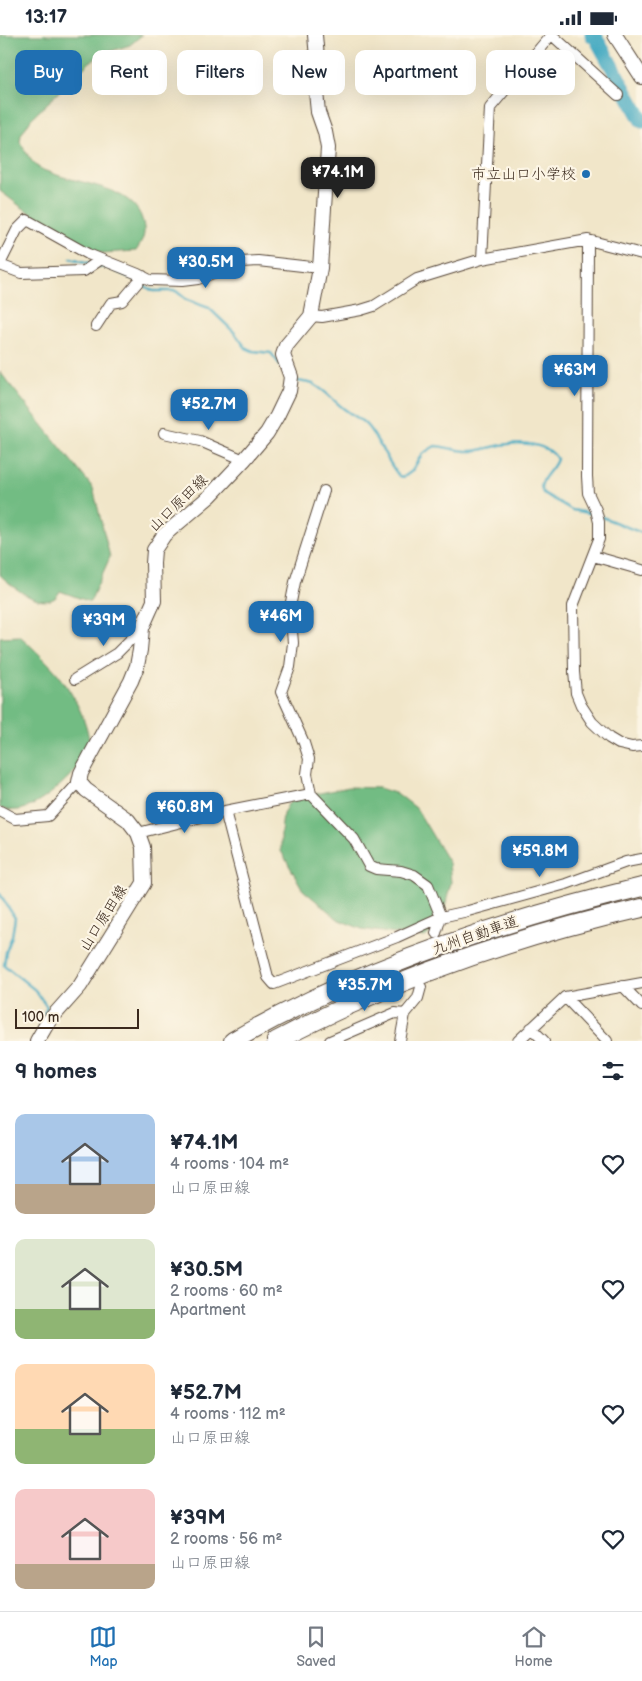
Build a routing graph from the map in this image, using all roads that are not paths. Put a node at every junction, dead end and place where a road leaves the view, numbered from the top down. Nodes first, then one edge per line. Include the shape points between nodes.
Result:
1 (315, 35) edge
2 (551, 35) edge
3 (615, 35) edge
4 (642, 77) edge
5 (618, 95) dead end
6 (588, 239) junction
7 (642, 254) edge
8 (482, 259) junction
9 (100, 260) junction
10 (0, 265) edge
11 (320, 267) junction
12 (142, 276) junction
13 (310, 316) junction
14 (96, 327) dead end
15 (164, 433) dead end
16 (244, 460) junction
17 (324, 491) dead end
18 (593, 556) junction
19 (642, 570) edge
20 (142, 628) junction
21 (75, 679) dead end
22 (642, 746) edge
23 (79, 783) junction
24 (311, 794) junction
25 (0, 811) edge
26 (225, 811) junction
27 (138, 833) junction
28 (642, 859) edge
29 (642, 887) edge
30 (642, 908) edge
31 (441, 917) junction
32 (436, 933) dead end
33 (642, 983) edge
34 (623, 986) junction
35 (420, 987) dead end
36 (565, 997) junction
37 (642, 1006) edge
38 (404, 1014) junction
39 (532, 1028) junction
40 (37, 1041) edge
41 (233, 1041) edge
42 (276, 1041) edge
43 (330, 1041) edge
44 (400, 1041) edge
45 (518, 1041) edge
46 (544, 1041) edge
47 (607, 1041) edge

1 - 11 main road, 山口原田線 via 318,112 328,148
2 - 5 street
2 - 8 street via 490,108
3 - 4 main road
6 - 7 street
6 - 8 street
6 - 18 street via 587,476 600,539
8 - 13 street via 417,279 374,306 322,317
9 - 10 street via 84,271 21,273
9 - 10 street via 27,220 18,230
9 - 12 street
11 - 12 street via 258,261 241,262 198,279 150,280
11 - 13 main road, 山口原田線
12 - 14 street via 122,301 110,303
13 - 16 main road, 山口原田線 via 286,346 283,355 291,377 281,407 267,433
15 - 16 street via 200,441
16 - 20 main road, 山口原田線 via 210,496 164,535 154,550 154,601
17 - 24 street via 295,582 290,607 293,643 290,667 281,691 309,759 307,774
18 - 19 street
18 - 22 street via 573,606 576,693 592,722 609,738 632,747
20 - 21 street via 117,653
20 - 23 main road, 山口原田線 via 134,674 81,773
23 - 25 street via 48,816 15,819
23 - 27 main road via 128,820
24 - 26 street
24 - 31 street via 354,839 369,866 414,875 428,885
26 - 27 street
26 - 31 street via 268,977 274,984
27 - 40 main road, 山口原田線 via 144,883 80,986 48,1022
28 - 31 street via 566,884
29 - 41 highway, 九州自動車道 via 515,921 441,946 341,987
30 - 42 highway, 九州自動車道 via 519,940 443,966 346,1006
31 - 32 street
33 - 34 street
34 - 36 street
34 - 37 street
35 - 38 street via 418,998
36 - 39 street
36 - 47 street
38 - 43 street via 396,1013
38 - 44 street
39 - 45 street
39 - 46 street

